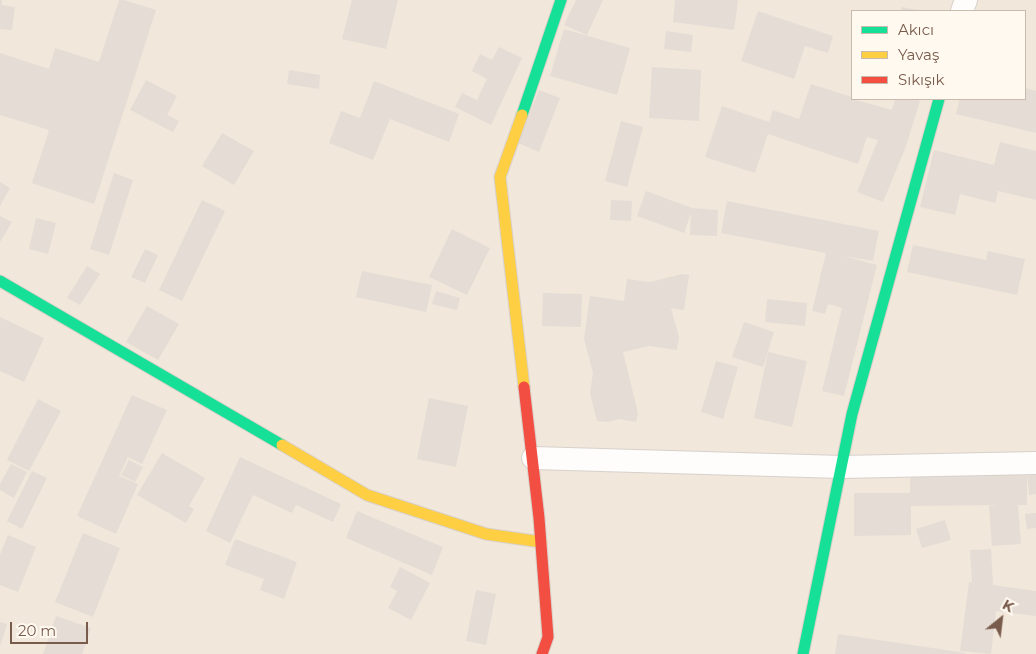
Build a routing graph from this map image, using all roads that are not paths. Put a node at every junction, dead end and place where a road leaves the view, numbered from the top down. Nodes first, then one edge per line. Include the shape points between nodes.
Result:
1 (561, 0) edge
2 (939, 100) edge
3 (0, 281) edge
4 (532, 458) junction
5 (1036, 463) edge
6 (842, 466) junction
7 (541, 542) junction
8 (542, 654) edge
9 (803, 654) edge

1 - 4 street via 500,177
2 - 6 street via 855,404
3 - 7 street via 367,495 486,534
4 - 6 street
4 - 7 street
5 - 6 street
6 - 9 street
7 - 8 street via 548,637

